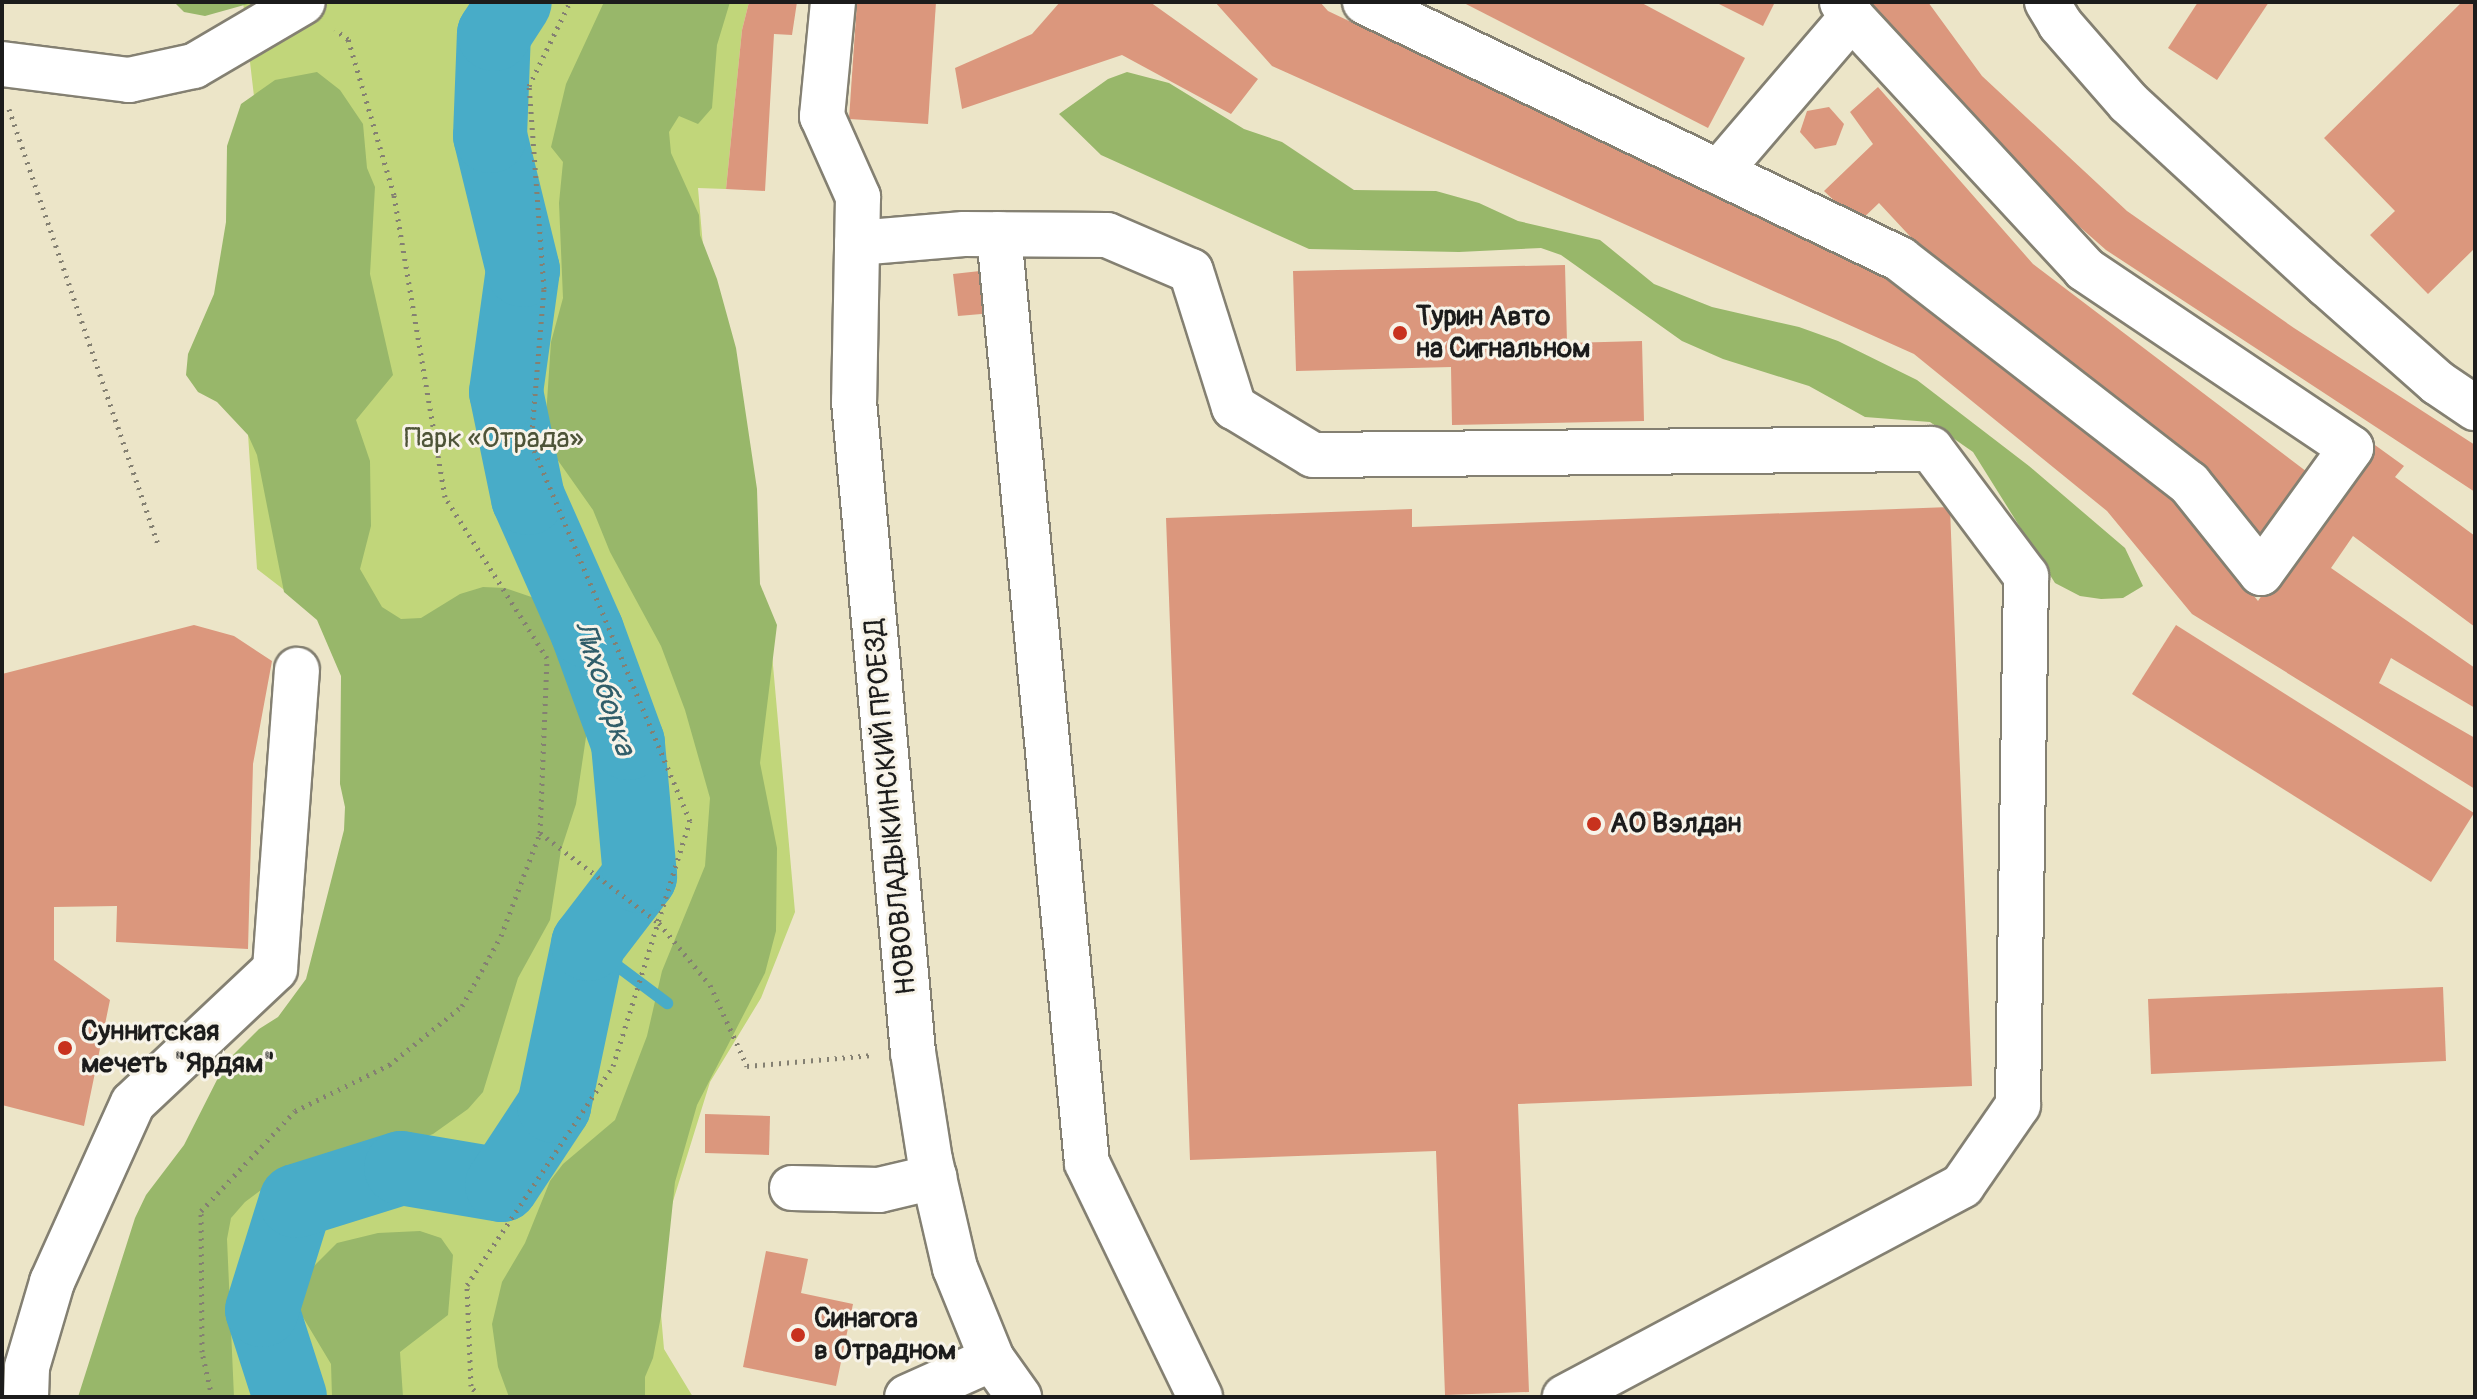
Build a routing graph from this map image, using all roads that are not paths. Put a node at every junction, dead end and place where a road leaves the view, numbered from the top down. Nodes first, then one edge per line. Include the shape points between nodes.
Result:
1 (833, 2) edge
2 (1365, 2) edge
3 (2047, 2) edge
4 (300, 4) edge
5 (1847, 10) edge
6 (4, 84) edge
7 (1719, 172) junction
8 (999, 234) junction
9 (857, 243) junction
10 (2475, 408) edge
11 (297, 670) dead end
12 (934, 1177) junction
13 (792, 1188) dead end
14 (992, 1359) junction
15 (26, 1397) edge
16 (907, 1397) edge
17 (1019, 1397) edge
18 (1200, 1397) edge
19 (1565, 1397) edge

1 - 9 street, НОВОВЛАДЫКИНСКИЙ ПРОЕЗД via 822,116 858,197
2 - 7 street
3 - 10 street via 2129,103 2438,383
4 - 6 street via 194,66 129,80
5 - 7 street
5 - 7 street via 2085,269 2351,448 2261,573 2189,483 1900,259
8 - 9 street
8 - 18 street via 1087,1163
8 - 19 street via 1107,235 1191,271 1234,407 1313,455 1931,449 2026,576 2018,1105 1962,1186
9 - 12 street, НОВОВЛАДЫКИНСКИЙ ПРОЕЗД via 854,401 913,1052
11 - 15 street via 275,969 133,1103 52,1282 27,1367
12 - 13 street via 879,1190
12 - 14 street, НОВОВЛАДЫКИНСКИЙ ПРОЕЗД via 955,1268
14 - 16 street
14 - 17 street, НОВОВЛАДЫКИНСКИЙ ПРОЕЗД

